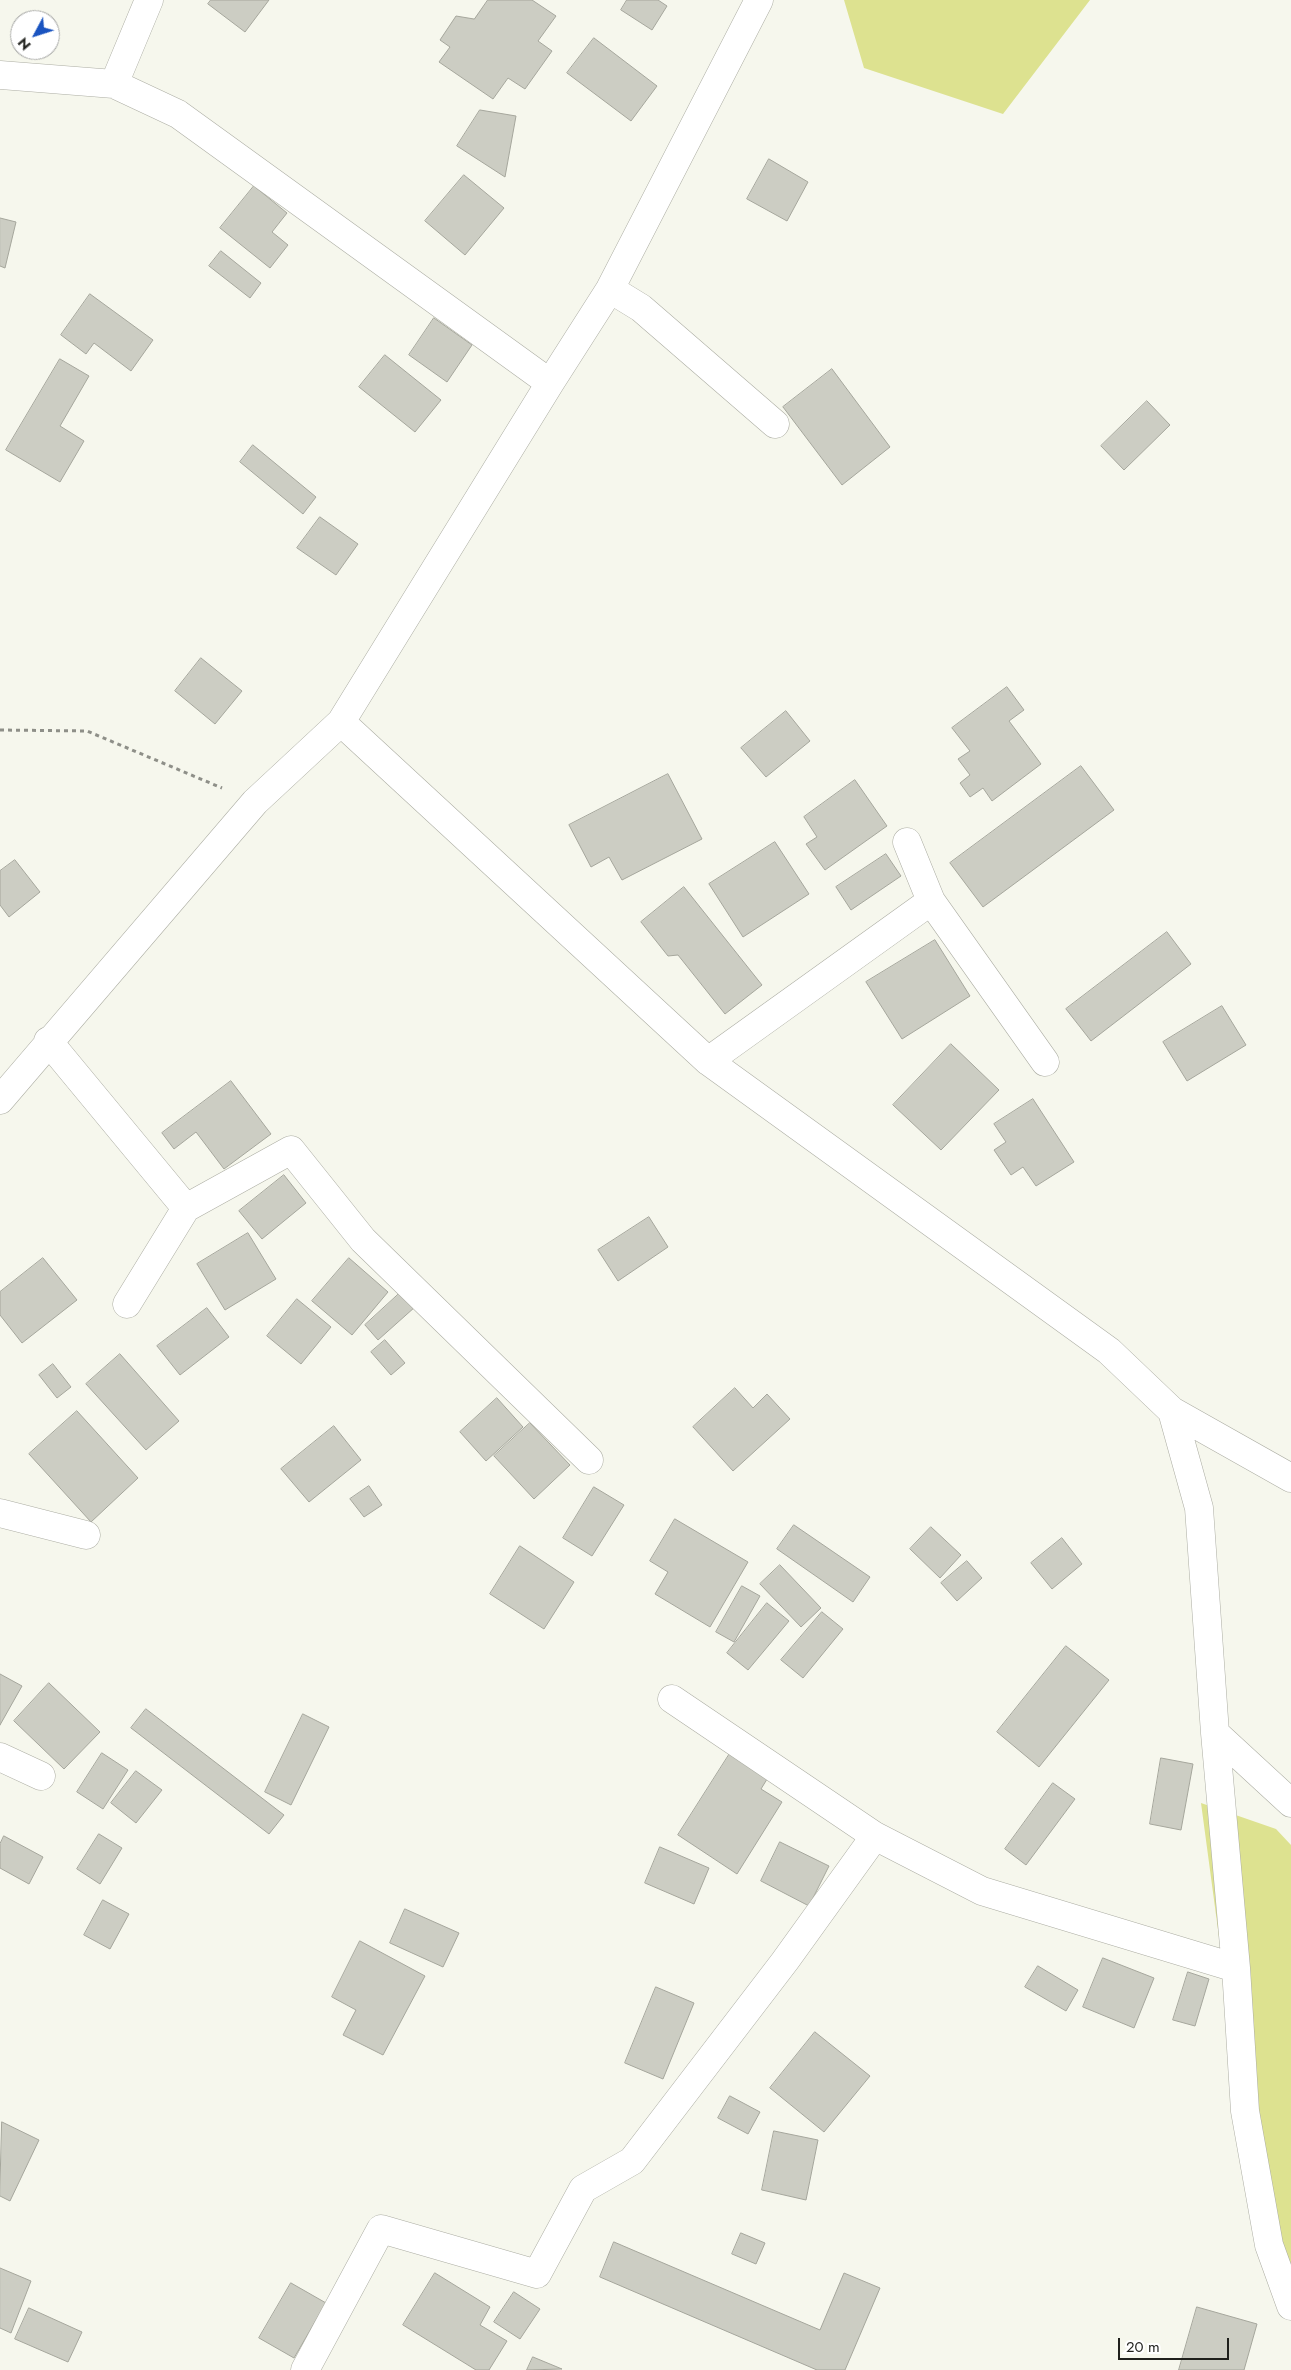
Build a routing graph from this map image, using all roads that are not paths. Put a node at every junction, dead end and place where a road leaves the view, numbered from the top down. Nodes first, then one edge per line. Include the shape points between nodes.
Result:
1 (149, 0) edge
2 (759, 0) edge
3 (0, 75) edge
4 (114, 84) junction
5 (610, 289) junction
6 (550, 383) junction
7 (775, 424) dead end
8 (341, 722) junction
9 (908, 842) dead end
10 (930, 901) junction
11 (48, 1041) junction
12 (708, 1061) junction
13 (1045, 1062) dead end
14 (0, 1100) edge
15 (186, 1208) junction
16 (127, 1304) dead end
17 (1172, 1412) junction
18 (589, 1460) dead end
19 (1291, 1478) edge
20 (0, 1513) edge
21 (86, 1535) dead end
22 (672, 1699) dead end
23 (1215, 1733) junction
24 (0, 1757) edge
25 (41, 1776) dead end
26 (1291, 1803) edge
27 (875, 1836) junction
28 (1236, 1968) junction
29 (1291, 2306) edge
30 (305, 2370) edge

1 - 4 street
2 - 5 street
3 - 4 street
4 - 6 street via 178,114
5 - 6 street
5 - 7 street via 641,308
6 - 8 street
8 - 11 street via 255,802
8 - 12 street
9 - 10 street
10 - 12 street
10 - 13 street
11 - 14 street
11 - 15 street
12 - 17 street via 1109,1351
15 - 16 street
15 - 18 street via 291,1150 363,1240
17 - 19 street
17 - 23 street via 1199,1508
20 - 21 street
22 - 27 street
23 - 26 street
23 - 28 street
24 - 25 street
27 - 28 street via 982,1891
27 - 30 street via 785,1961 632,2162 583,2188 538,2274 381,2229
28 - 29 street via 1245,2110 1269,2245

